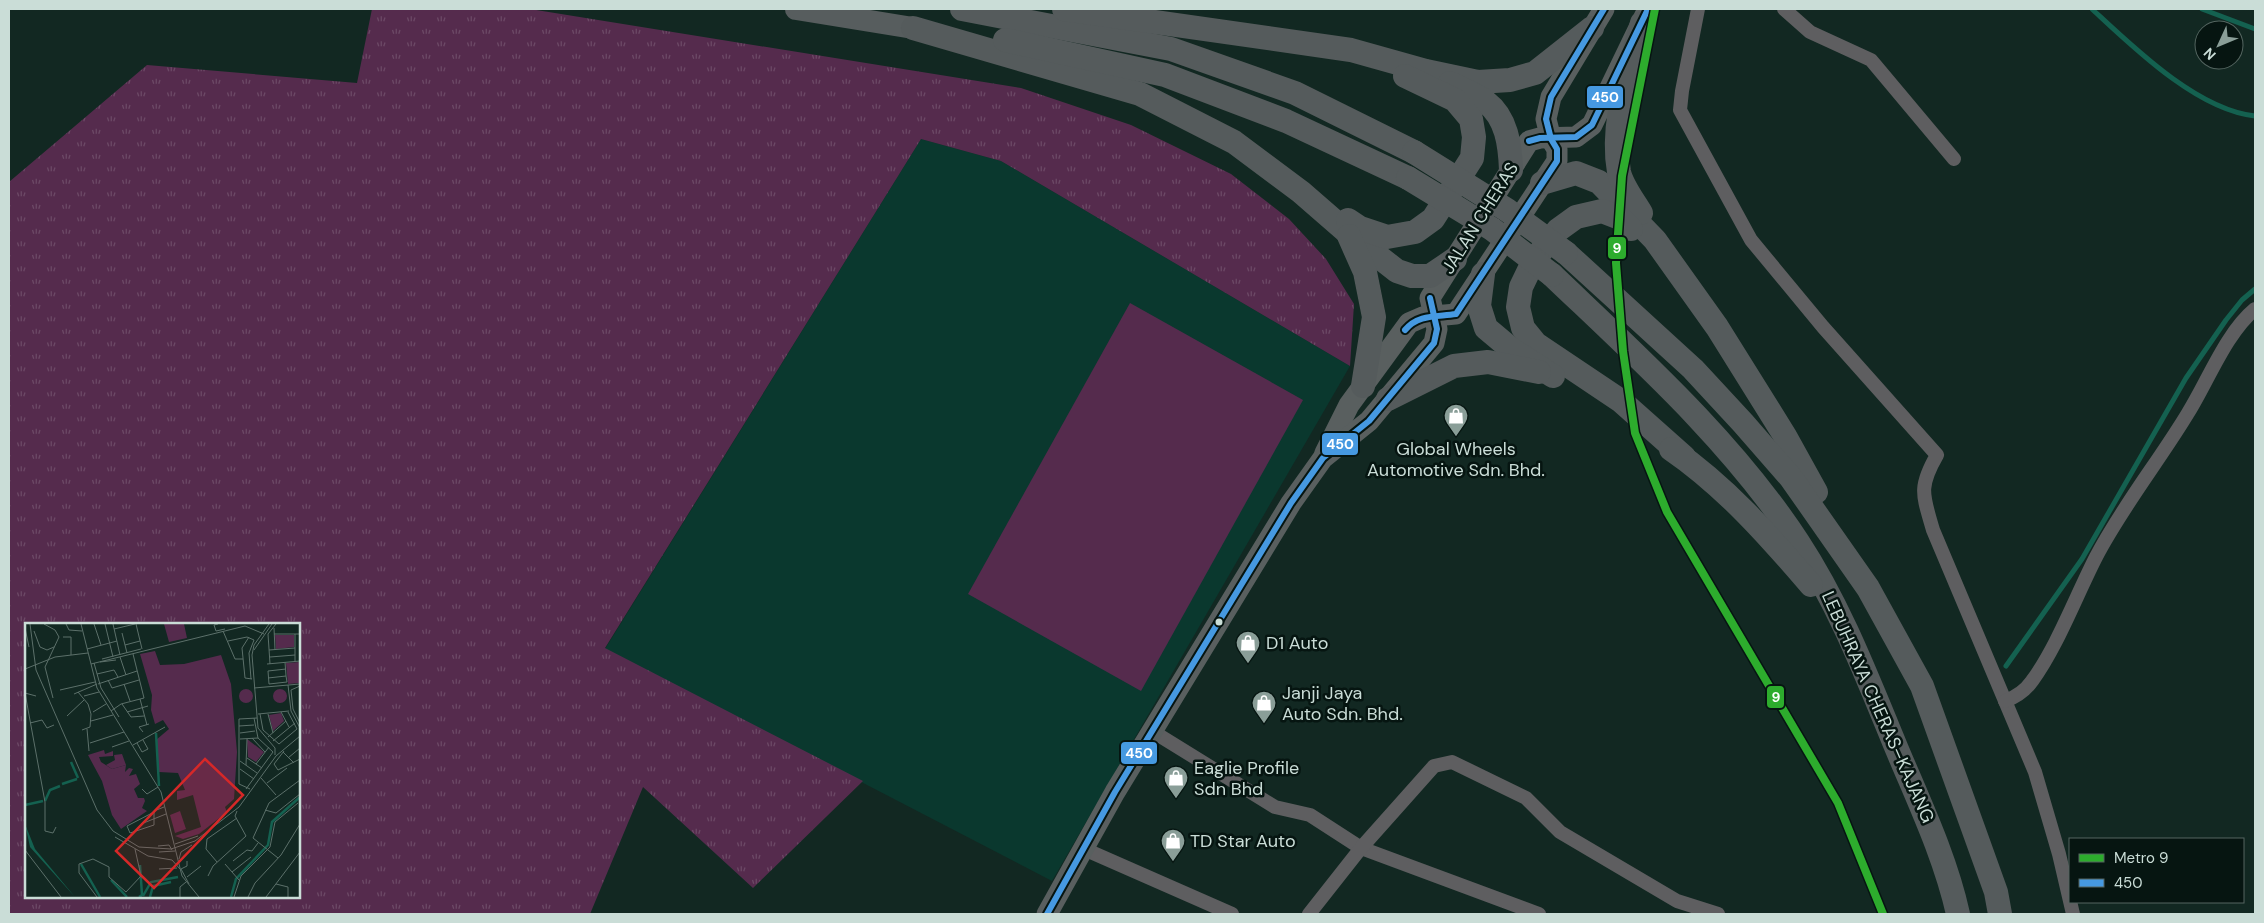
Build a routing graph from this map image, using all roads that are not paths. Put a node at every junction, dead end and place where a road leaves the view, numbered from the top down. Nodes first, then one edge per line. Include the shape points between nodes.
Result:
1 (798, 9) edge
2 (962, 9) edge
3 (1064, 9) edge
4 (1698, 9) edge
5 (1784, 9) edge
6 (1645, 16) edge
7 (1598, 18) edge
8 (913, 28) junction
9 (1351, 50) junction
10 (1426, 71) junction
11 (1551, 139) junction
12 (1954, 159) dead end
13 (1511, 170) junction
14 (1542, 183) junction
15 (1301, 192) junction
16 (1347, 232) junction
17 (1655, 240) junction
18 (1455, 259) junction
19 (1482, 274) junction
20 (2255, 309) edge
21 (1434, 317) junction
22 (1717, 327) junction
23 (1550, 374) junction
24 (1363, 386) junction
25 (1388, 399) junction
26 (1323, 458) junction
27 (1684, 458) junction
28 (1868, 588) junction
29 (1845, 624) junction
30 (2005, 702) junction
31 (1152, 731) junction
32 (1361, 848) junction
33 (1084, 849) junction
34 (2069, 900) edge
35 (1047, 914) edge
36 (1232, 914) edge
37 (1309, 914) edge
38 (1538, 914) edge
39 (1718, 914) edge
40 (1958, 914) edge
41 (2000, 914) edge

1 - 8 highway
2 - 28 highway, LEBUHRAYA CHERAS–KAJANG, bridge via 1171,49 1295,93 1414,152 1507,210 1566,253 1692,369 1744,422 1791,478
3 - 9 highway
4 - 30 street via 1680,110 1751,240 1937,455 1926,475 1923,494 1933,530
5 - 12 street via 1810,32 1870,60
6 - 11 main road, JALAN CHERAS via 1592,125 1576,137
6 - 17 highway via 1624,95 1616,142 1619,174
7 - 10 highway via 1534,73 1510,80 1478,82
7 - 11 main road, JALAN CHERAS via 1552,98 1546,119
8 - 15 highway via 1140,94 1234,142
8 - 29 highway, LEBUHRAYA CHERAS–KAJANG, bridge via 1022,42 1165,76 1286,121 1408,178 1492,229 1552,274 1721,442 1798,542
9 - 10 highway
9 - 15 highway via 1455,100 1470,119 1474,137 1472,158 1433,219 1415,232 1387,237 1360,228
10 - 13 highway via 1486,102 1503,123 1510,144
11 - 13 main road, JALAN CHERAS via 1529,141
11 - 14 main road, JALAN CHERAS via 1557,149 1557,161
13 - 18 main road, JALAN CHERAS
14 - 17 highway via 1576,173 1599,182
14 - 19 main road, JALAN CHERAS
15 - 16 highway
16 - 18 highway via 1397,271 1412,276 1430,276
16 - 24 highway via 1365,272 1374,317
17 - 22 highway
18 - 21 main road, JALAN CHERAS via 1430,298
19 - 21 main road, JALAN CHERAS via 1456,314
19 - 23 highway via 1479,306 1486,328
20 - 30 street via 2234,333 2191,409 2097,555 2032,683
21 - 24 main road, JALAN CHERAS via 1423,317 1409,323
21 - 25 main road, JALAN CHERAS via 1437,328 1434,343
22 - 27 highway via 1644,240 1620,218 1602,211 1576,217 1558,230 1534,260 1522,287 1518,307 1523,328 1536,344 1621,401
22 - 28 highway via 1785,436
23 - 25 highway via 1488,362 1454,366
23 - 27 highway via 1617,412
24 - 26 main road, JALAN CHERAS via 1349,406
25 - 26 main road, JALAN CHERAS via 1370,421
26 - 31 main road, JALAN CHERAS via 1291,503
27 - 29 highway via 1755,522
28 - 41 highway, LEBUHRAYA CHERAS–KAJANG via 1922,686 1996,892
29 - 40 highway, LEBUHRAYA CHERAS–KAJANG via 1933,835 1951,882
30 - 34 street via 2035,772
31 - 32 street via 1275,806 1310,815
31 - 33 main road, JALAN CHERAS
32 - 37 street
32 - 38 street
32 - 39 street via 1434,766 1452,762 1526,798 1560,832 1677,901
33 - 35 main road, JALAN CHERAS
33 - 36 street

